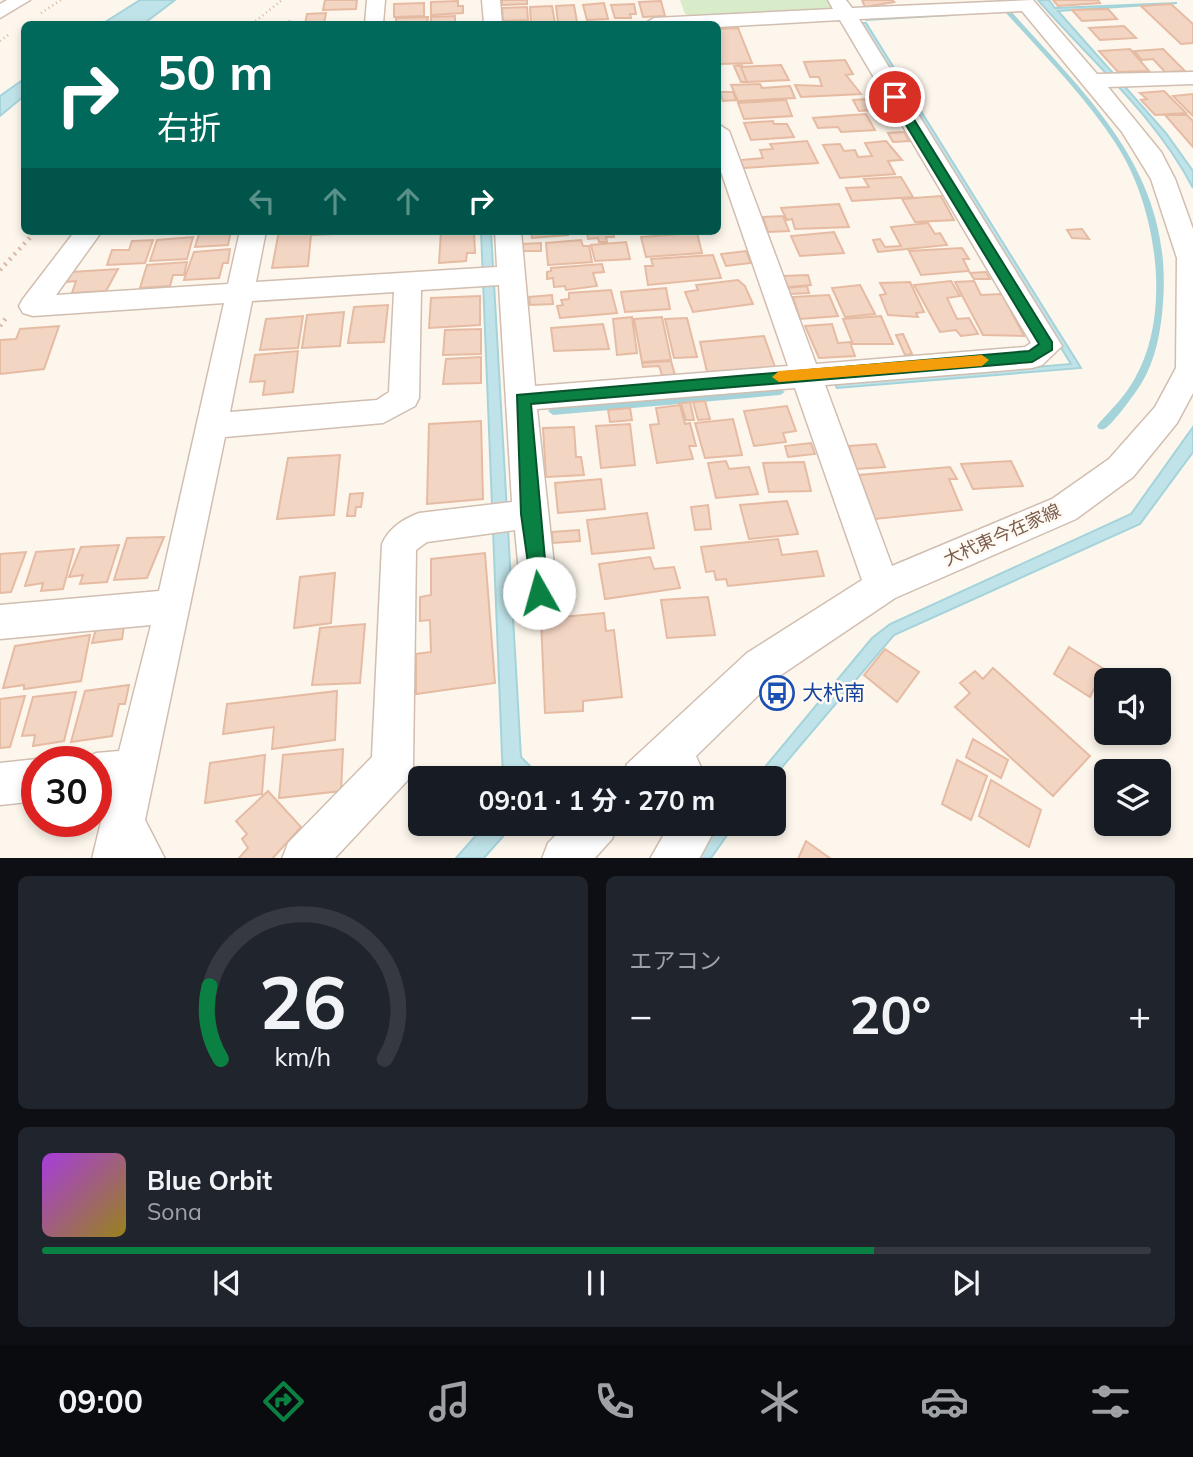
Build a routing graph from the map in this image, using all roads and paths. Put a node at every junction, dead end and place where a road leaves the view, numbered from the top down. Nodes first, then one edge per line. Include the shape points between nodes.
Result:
1 (17, 0) edge
2 (282, 0) edge
3 (376, 0) edge
4 (491, 0) edge
5 (671, 0) edge
6 (1025, 2) edge
7 (841, 7) edge
8 (0, 12) edge
9 (256, 21) edge
10 (374, 21) edge
11 (493, 21) edge
12 (677, 21) edge
13 (707, 21) edge
14 (1193, 78) edge
15 (1109, 81) junction
16 (721, 140) edge
17 (1180, 184) edge
18 (32, 235) edge
19 (86, 235) edge
20 (252, 235) edge
21 (508, 235) edge
22 (0, 270) edge
23 (512, 275) junction
24 (408, 283) junction
25 (239, 293) junction
26 (1192, 368) edge
27 (804, 375) junction
28 (523, 399) junction
29 (213, 426) junction
30 (530, 514) junction
31 (882, 587) junction
32 (539, 593) dead end
33 (174, 606) junction
34 (0, 622) edge
35 (679, 765) edge
36 (116, 772) edge
37 (21, 782) edge
38 (0, 784) edge
39 (586, 836) edge
40 (689, 836) edge
41 (127, 847) edge
42 (305, 858) edge
43 (565, 858) edge
44 (674, 858) edge

1 - 8 street
2 - 9 path
3 - 10 street
4 - 11 street
5 - 12 street
6 - 7 street
6 - 15 street, 大杙東今在家線
7 - 13 street
7 - 27 street via 1047,346 1032,356
14 - 15 street
15 - 17 street, 大杙東今在家線 via 1149,152
16 - 27 street
17 - 26 street, 大杙東今在家線 via 1190,258
18 - 22 path
19 - 25 street via 33,306
20 - 25 street
21 - 23 street
23 - 24 street
23 - 28 street
24 - 25 street
24 - 29 street via 404,398 383,411
25 - 29 street
26 - 31 street, 大杙東今在家線 via 1166,415 1121,468 1064,509
27 - 28 street
27 - 31 street
28 - 30 street
29 - 33 street
30 - 32 street
30 - 42 street via 419,528 399,544 392,766
31 - 35 street, 大杙東今在家線 via 761,666
33 - 34 street
33 - 36 street
36 - 41 street
37 - 38 street
39 - 43 street
40 - 44 street

